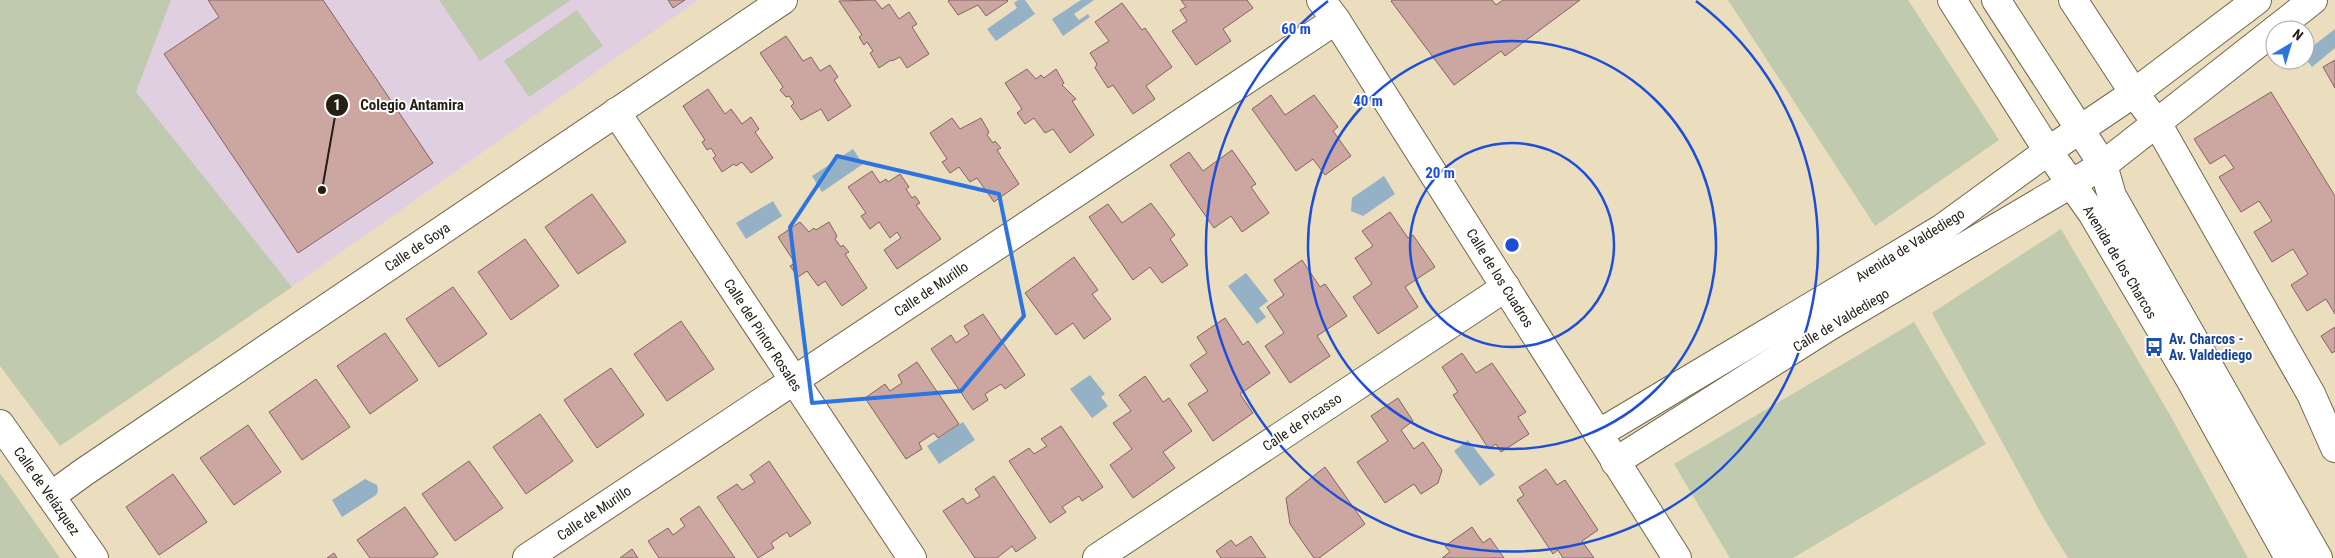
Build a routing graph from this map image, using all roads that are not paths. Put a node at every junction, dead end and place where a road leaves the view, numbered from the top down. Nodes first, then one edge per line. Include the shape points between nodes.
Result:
1 (783, 0) edge
2 (1952, 0) edge
3 (1996, 0) edge
4 (2073, 0) edge
5 (2257, 0) edge
6 (2313, 0) edge
7 (1328, 10) edge
8 (2288, 20) edge
9 (2265, 38) edge
10 (2134, 93) junction
11 (616, 112) junction
12 (2157, 123) junction
13 (2081, 129) junction
14 (2048, 151) junction
15 (2103, 165) junction
16 (2069, 183) junction
17 (1506, 287) junction
18 (793, 380) junction
19 (0, 424) edge
20 (1598, 434) junction
21 (2335, 448) edge
22 (1615, 462) junction
23 (51, 496) junction
24 (94, 558) edge
25 (527, 558) edge
26 (912, 558) edge
27 (1098, 558) edge
28 (1676, 558) edge
29 (2289, 558) edge
30 (2318, 558) edge

1 - 11 street, Calle de Goya
2 - 14 street, Avenida de los Charcos
3 - 13 street, Avenida de los Charcos
4 - 10 street
5 - 10 street, Avenida de Valdediego
6 - 8 street
7 - 17 street, Calle de los Cuadros
7 - 18 street, Calle de Murillo
9 - 12 street
10 - 12 street
10 - 13 street, Avenida de Valdediego
11 - 18 street, Calle del Pintor Rosales
11 - 23 street, Calle de Goya
12 - 15 street
12 - 21 street via 2311,394
13 - 14 street, Avenida de Valdediego
13 - 15 street, Avenida de los Charcos
14 - 16 street, Avenida de los Charcos
14 - 20 street, Avenida de Valdediego via 1941,229
15 - 16 street
15 - 30 street, Avenida de los Charcos via 2112,196
16 - 22 street, Calle de Valdediego via 1828,327
16 - 29 street, Avenida de los Charcos via 2092,213 2191,381
17 - 20 street, Calle de los Cuadros
17 - 27 street, Calle de Picasso
18 - 25 street, Calle de Murillo
18 - 26 street, Calle del Pintor Rosales
19 - 23 street, Calle de Velázquez
20 - 22 street, Calle de los Cuadros
22 - 28 street, Calle de los Cuadros
23 - 24 street, Calle de Velázquez

